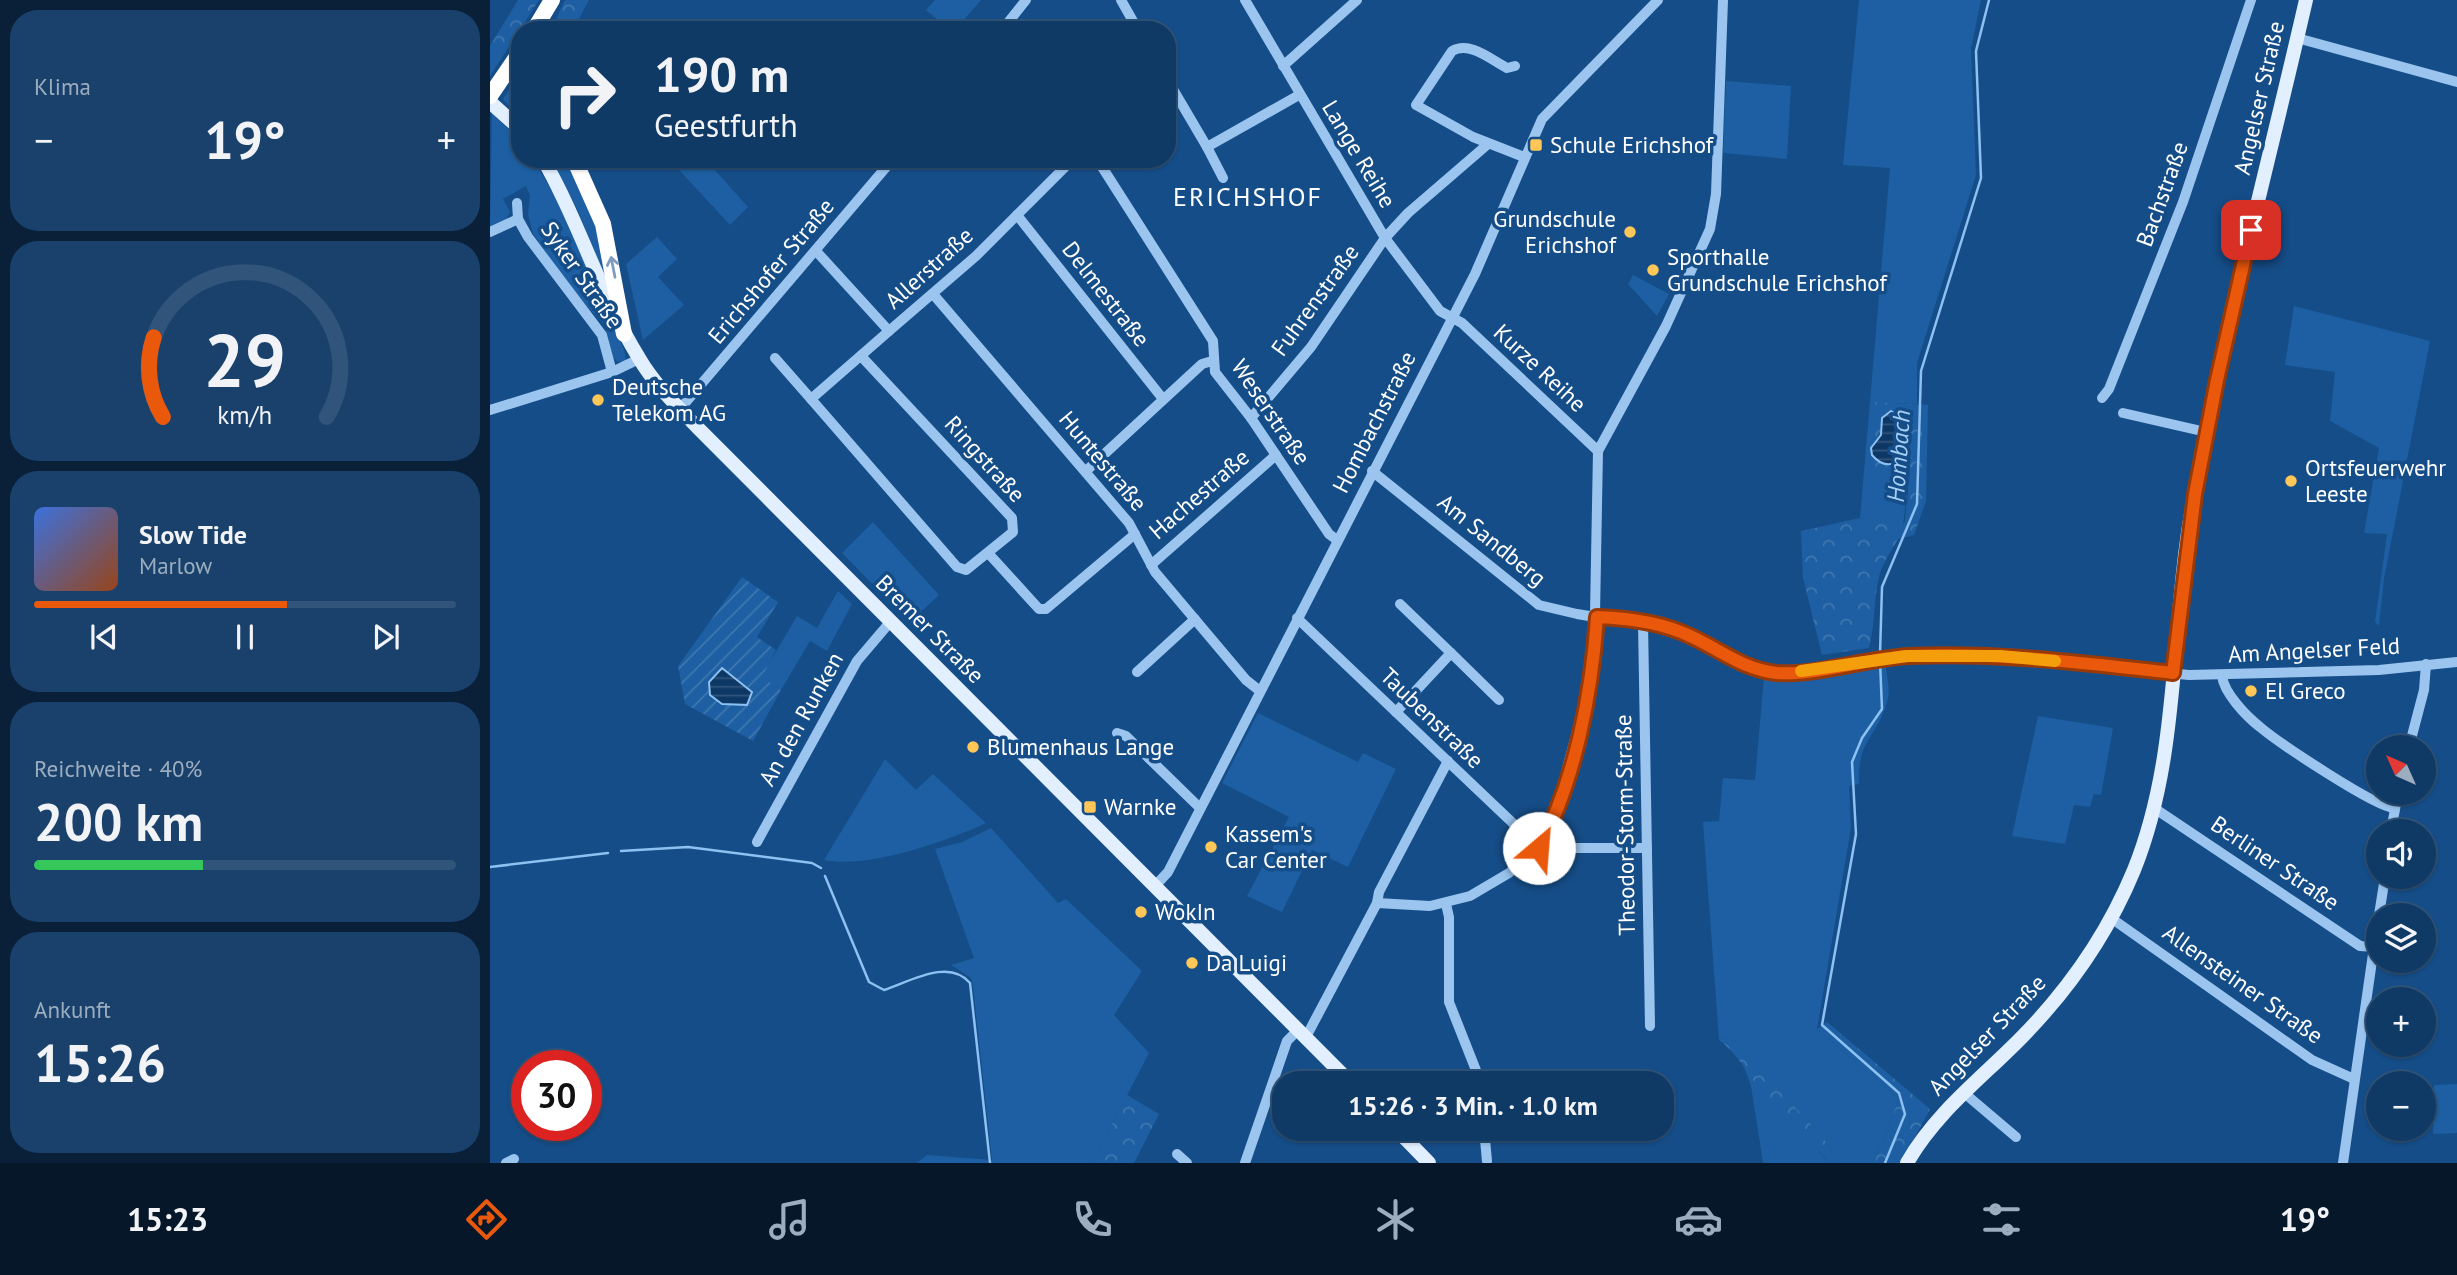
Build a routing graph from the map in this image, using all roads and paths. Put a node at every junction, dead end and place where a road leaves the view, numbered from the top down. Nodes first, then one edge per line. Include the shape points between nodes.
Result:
1 (1026, 0) edge
2 (1121, 0) edge
3 (1245, 0) edge
4 (1357, 0) edge
5 (1657, 0) edge
6 (1723, 0) edge
7 (2251, 0) edge
8 (2306, 0) edge
9 (551, 2) edge
10 (539, 21) edge
11 (546, 21) edge
12 (1009, 21) edge
13 (1133, 21) edge
14 (2297, 38) junction
15 (1283, 66) junction
16 (1515, 66) dead end
17 (511, 68) edge
18 (2457, 82) edge
19 (1176, 94) edge
20 (1299, 95) junction
21 (492, 101) edge
22 (511, 120) edge
23 (1488, 144) junction
24 (1207, 147) junction
25 (1524, 157) junction
26 (548, 168) edge
27 (579, 168) edge
28 (885, 168) edge
29 (1064, 168) edge
30 (1103, 168) edge
31 (1223, 178) dead end
32 (517, 202) dead end
33 (1017, 215) junction
34 (518, 219) junction
35 (490, 232) edge
36 (1385, 238) junction
37 (816, 251) junction
38 (933, 294) junction
39 (1452, 318) junction
40 (889, 331) junction
41 (624, 334) junction
42 (861, 356) junction
43 (775, 358) dead end
44 (639, 359) junction
45 (1212, 361) junction
46 (612, 372) junction
47 (2102, 398) dead end
48 (811, 399) junction
49 (1163, 399) junction
50 (680, 409) junction
51 (490, 410) edge
52 (2123, 413) dead end
53 (1251, 418) junction
54 (2206, 432) junction
55 (1598, 451) junction
56 (1276, 456) junction
57 (1086, 471) junction
58 (1372, 471) junction
59 (1135, 534) junction
60 (1337, 540) junction
61 (989, 554) junction
62 (1151, 565) junction
63 (1400, 604) dead end
64 (1597, 617) junction
65 (1297, 618) junction
66 (1195, 619) junction
67 (891, 621) junction
68 (1643, 623) junction
69 (1451, 653) junction
70 (1879, 658) joint
71 (2457, 662) edge
72 (2426, 664) junction
73 (1137, 672) dead end
74 (2173, 673) junction
75 (2222, 676) junction
76 (1260, 691) junction
77 (1499, 700) dead end
78 (1396, 712) junction
79 (1117, 733) dead end
80 (2412, 735) edge
81 (1448, 761) junction
82 (2395, 805) edge
83 (1200, 808) junction
84 (2154, 808) junction
85 (2394, 808) junction
86 (2393, 819) edge
87 (757, 842) dead end
88 (1539, 848) junction
89 (1647, 848) junction
90 (1155, 886) junction
91 (1377, 903) junction
92 (1446, 904) junction
93 (2111, 918) junction
94 (2366, 946) edge
95 (2370, 973) edge
96 (1650, 1026) dead end
97 (1302, 1034) junction
98 (1339, 1071) edge
99 (1476, 1071) edge
100 (2354, 1079) junction
101 (1964, 1092) junction
102 (2016, 1136) dead end
103 (1408, 1141) edge
104 (1485, 1141) edge
105 (1177, 1154) dead end
106 (1487, 1161) dead end
107 (1187, 1163) edge
108 (1245, 1163) edge
109 (1429, 1163) edge
110 (1907, 1163) edge
111 (2343, 1163) edge

1 - 12 street
2 - 13 street
3 - 15 street, Lange Reihe
4 - 15 street
5 - 25 street, Hombachstraße via 1555,103
6 - 55 street via 1716,194 1710,229 1665,326
7 - 47 street, Bachstraße via 2183,202
8 - 14 main road, Angelser Straße
9 - 10 highway
9 - 11 highway
14 - 18 street
14 - 54 main road, Angelser Straße
15 - 20 street, Lange Reihe
16 - 23 street via 1507,68 1467,46 1459,47 1416,106
17 - 21 highway
19 - 24 street
20 - 24 street
20 - 36 street, Lange Reihe
21 - 22 main road
23 - 25 street
23 - 36 street, Fuhrenstraße
24 - 31 street
25 - 39 street, Hombachstraße via 1494,233
26 - 41 main road, Bremer Straße
41 -> 27 highway via 610,246
28 - 37 street, Erichshofer Straße
29 - 33 street, Allerstraße
30 - 45 street, Weserstraße via 1213,341
32 - 34 street, Syker Straße
33 - 38 street, Allerstraße
33 - 49 street, Delmestraße
34 - 35 street
34 - 46 street, Syker Straße via 602,335
36 - 39 street, Lange Reihe via 1440,311
36 - 53 street, Fuhrenstraße via 1311,347
37 - 40 street, Allerstraße
37 - 50 street, Erichshofer Straße
38 - 40 street, Allerstraße
38 - 57 street, Huntestraße
39 - 55 street, Kurze Reihe
39 - 58 street, Hombachstraße
40 - 42 street
41 - 44 main road, Bremer Straße
42 - 48 street
42 - 61 street, Ringstraße via 1012,518 1013,533
43 - 48 street, Ringstraße
44 - 46 street
44 - 50 main road, Bremer Straße
45 - 49 street via 1202,364
45 - 53 street, Weserstraße via 1215,372
46 - 51 street
48 - 61 street, Ringstraße via 957,567 966,570
49 - 57 street
50 - 67 main road, Bremer Straße
52 - 54 street
53 - 56 street, Weserstraße
54 - 74 main road, Angelser Straße via 2189,530
55 - 64 street
56 - 60 street, Weserstraße
56 - 62 street, Hachestraße
57 - 59 street, Huntestraße
58 - 60 street, Hombachstraße
58 - 64 street, Am Sandberg via 1539,605
59 - 61 street via 1046,609 1039,609
59 - 62 street, Huntestraße
60 - 65 street, Hombachstraße
62 - 66 street, Huntestraße
63 - 69 street
64 - 68 street, Am Sandberg
64 - 88 street via 1591,684 1553,821
65 - 76 street, Hombachstraße
65 - 78 street, Taubenstraße
66 - 73 street
66 - 76 street, Huntestraße
67 - 87 street, An den Runken via 857,661
67 - 90 main road, Bremer Straße
68 - 70 street, Am Sandberg via 1691,636 1742,665 1767,671 1815,669
68 - 89 street, Theodor-Storm-Straße
69 - 77 street
69 - 78 street
70 - 74 street, Am Angelser Feld via 2000,656
71 - 72 street, Am Angelser Feld
72 - 75 street, Am Angelser Feld
72 - 80 street
74 - 75 street, Am Angelser Feld
74 - 84 main road, Angelser Straße
75 - 85 street via 2233,698 2259,727 2365,795
76 - 83 street, Hombachstraße
78 - 81 street, Taubenstraße
79 - 83 street via 1126,736
81 - 88 street, Taubenstraße
81 - 91 street
82 - 85 street
83 - 90 street, Hombachstraße via 1168,872
84 - 93 main road, Angelser Straße via 2134,870
84 - 94 street, Berliner Straße
85 - 86 street
88 - 89 street
88 - 92 street via 1470,897
89 - 96 street, Theodor-Storm-Straße
90 - 97 main road, Bremer Straße
91 - 92 street
91 - 97 street
92 - 99 street via 1450,1002
93 - 100 street, Allensteiner Straße via 2312,1060
93 - 101 main road, Angelser Straße via 2090,956 2048,1009
95 - 100 street
97 - 98 main road, Bremer Straße
97 - 108 street via 1287,1041
100 - 111 street
101 - 102 street
101 - 110 main road, Angelser Straße via 1929,1129
103 - 109 main road
104 - 106 street
105 - 107 street

